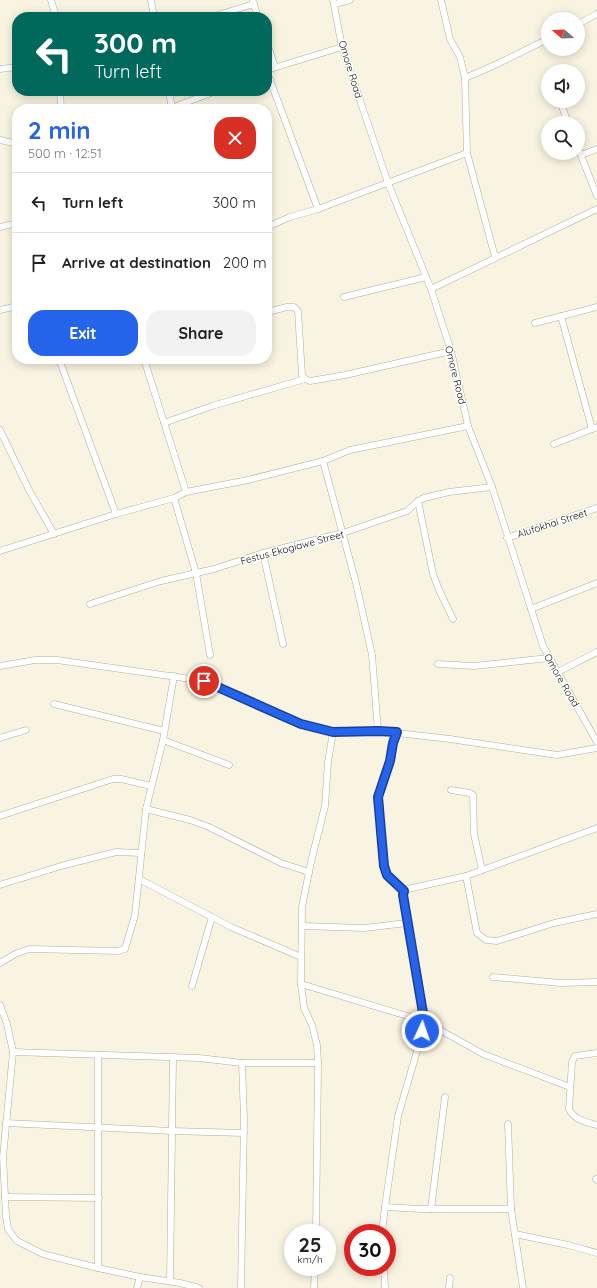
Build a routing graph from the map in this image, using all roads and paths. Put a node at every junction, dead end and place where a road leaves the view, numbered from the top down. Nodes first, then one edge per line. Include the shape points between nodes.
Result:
1 (51, 0) edge
2 (151, 0) edge
3 (350, 0) edge
4 (441, 0) edge
5 (254, 2) edge
6 (334, 2) edge
7 (55, 12) edge
8 (153, 12) edge
9 (225, 12) edge
10 (257, 12) edge
11 (597, 14) edge
12 (585, 20) edge
13 (541, 42) edge
14 (342, 46) junction
15 (272, 58) edge
16 (275, 67) junction
17 (12, 68) edge
18 (272, 68) edge
19 (0, 69) edge
20 (465, 78) junction
21 (272, 85) edge
22 (204, 96) edge
23 (184, 104) edge
24 (0, 140) edge
25 (12, 143) edge
26 (597, 148) edge
27 (585, 152) edge
28 (467, 153) junction
29 (583, 160) edge
30 (388, 183) junction
31 (597, 196) edge
32 (318, 209) junction
33 (597, 210) edge
34 (12, 224) edge
35 (272, 225) edge
36 (0, 227) edge
37 (495, 257) junction
38 (426, 276) junction
39 (431, 289) junction
40 (344, 297) dead end
41 (12, 307) edge
42 (597, 307) edge
43 (0, 310) edge
44 (272, 311) edge
45 (561, 316) junction
46 (535, 323) dead end
47 (451, 351) junction
48 (61, 364) edge
49 (146, 364) edge
50 (305, 379) junction
51 (164, 423) junction
52 (468, 426) junction
53 (594, 428) edge
54 (0, 430) edge
55 (554, 444) dead end
56 (323, 461) junction
57 (492, 488) junction
58 (186, 492) junction
59 (174, 498) junction
60 (418, 501) junction
61 (597, 508) edge
62 (116, 514) junction
63 (342, 533) junction
64 (54, 534) junction
65 (507, 538) junction
66 (0, 551) edge
67 (263, 554) junction
68 (196, 573) junction
69 (597, 583) edge
70 (90, 604) dead end
71 (531, 609) junction
72 (453, 619) dead end
73 (283, 644) dead end
74 (597, 652) edge
75 (210, 655) dead end
76 (549, 658) junction
77 (438, 664) dead end
78 (0, 666) edge
79 (558, 672) junction
80 (174, 676) junction
81 (54, 704) dead end
82 (26, 730) dead end
83 (164, 731) junction
84 (378, 731) junction
85 (333, 732) junction
86 (397, 732) junction
87 (0, 738) edge
88 (162, 740) junction
89 (597, 742) edge
90 (597, 748) edge
91 (229, 765) dead end
92 (151, 786) junction
93 (451, 790) dead end
94 (146, 809) junction
95 (0, 816) edge
96 (597, 828) edge
97 (141, 853) junction
98 (482, 870) junction
99 (309, 872) junction
100 (466, 876) junction
101 (139, 879) junction
102 (0, 885) edge
103 (404, 891) junction
104 (597, 914) edge
105 (212, 917) junction
106 (407, 923) junction
107 (303, 926) junction
108 (301, 957) junction
109 (0, 963) edge
110 (493, 977) dead end
111 (597, 982) edge
112 (301, 984) junction
113 (192, 986) dead end
114 (1, 1008) edge
115 (424, 1021) junction
116 (13, 1052) junction
117 (597, 1053) edge
118 (98, 1055) junction
119 (173, 1057) junction
120 (242, 1063) junction
121 (318, 1063) junction
122 (570, 1088) junction
123 (445, 1097) dead end
124 (6, 1123) junction
125 (508, 1124) dead end
126 (597, 1125) edge
127 (99, 1128) junction
128 (172, 1131) junction
129 (244, 1133) junction
130 (5, 1197) junction
131 (99, 1198) junction
132 (385, 1206) junction
133 (511, 1208) junction
134 (431, 1209) junction
135 (316, 1224) edge
136 (383, 1224) edge
137 (515, 1234) junction
138 (597, 1253) edge
139 (98, 1268) junction
140 (140, 1276) junction
141 (315, 1276) edge
142 (384, 1276) edge
143 (450, 1278) dead end
144 (170, 1281) junction
145 (137, 1288) edge
146 (199, 1288) edge
147 (241, 1288) edge
148 (314, 1288) edge
149 (385, 1288) edge
150 (449, 1288) edge
151 (523, 1288) edge

1 - 7 street
2 - 8 street
3 - 6 street
4 - 20 street via 450,39 460,57
5 - 9 street
5 - 10 street
6 - 14 street, Omore Road
11 - 12 street
13 - 20 street
14 - 16 street
14 - 30 street, Omore Road
15 - 16 street
16 - 18 street
17 - 19 street
20 - 28 street
21 - 32 street
22 - 23 street
24 - 25 street
26 - 27 street
28 - 30 street
28 - 37 street
29 - 31 street
30 - 32 street
30 - 38 street, Omore Road
32 - 35 street
33 - 37 street
34 - 36 street
37 - 39 street
38 - 39 street, Omore Road
38 - 40 street
39 - 47 street, Omore Road
41 - 43 street
42 - 45 street
44 - 50 street via 294,307 298,311 302,375
45 - 46 street
45 - 53 street
47 - 50 street via 320,380
47 - 52 street, Omore Road
48 - 62 street
49 - 51 street
50 - 51 street
51 - 58 street
52 - 56 street via 350,450
52 - 57 street, Omore Road
53 - 55 street
54 - 64 street
56 - 58 street
56 - 63 street
57 - 60 street, Festus Ekogiawe Street via 449,492
57 - 65 street, Omore Road
58 - 59 street
59 - 62 street
59 - 68 street
60 - 63 street, Festus Ekogiawe Street via 408,511
60 - 72 street via 433,574
61 - 65 street, Alufokhai Street
62 - 64 street
63 - 67 street, Festus Ekogiawe Street
63 - 84 street via 372,655
64 - 66 street
65 - 71 street, Omore Road
67 - 68 street, Festus Ekogiawe Street
67 - 73 street
68 - 70 street, Festus Ekogiawe Street via 161,581
68 - 75 street
69 - 71 street
71 - 76 street, Omore Road
74 - 79 street
76 - 77 street via 474,666
76 - 79 street, Omore Road
78 - 80 street via 35,660 57,660
79 - 89 street, Omore Road
80 - 83 street
80 - 85 street via 204,681 301,724
81 - 83 street
82 - 87 street
83 - 88 street
84 - 85 street
84 - 86 street
85 - 99 street via 325,806
86 - 90 street via 557,755
86 - 103 street via 378,797 384,866 387,875
88 - 91 street
88 - 92 street
92 - 94 street
92 - 95 street via 113,779
93 - 98 street via 473,795 474,834
94 - 97 street
94 - 99 street via 209,827 281,863
96 - 98 street
97 - 101 street
97 - 102 street via 116,852
98 - 100 street
99 - 107 street via 302,907
100 - 103 street via 419,885
100 - 104 street via 478,933 486,940 497,941 554,923
101 - 105 street
101 - 109 street via 135,915 125,949 29,949
103 - 106 street
105 - 108 street
105 - 113 street
106 - 107 street via 364,928
106 - 115 street
107 - 108 street
108 - 112 street
110 - 111 street via 561,983
112 - 115 street
112 - 121 street via 304,1008 317,1045
114 - 116 street
115 - 122 street via 483,1054
115 - 132 street via 398,1116
116 - 118 street
116 - 124 street
117 - 122 street via 576,1056 572,1062
118 - 119 street
118 - 127 street
119 - 120 street
119 - 128 street
120 - 121 street
120 - 129 street
121 - 135 street
122 - 126 street via 571,1114 577,1119
123 - 134 street
124 - 127 street
124 - 130 street via 3,1157
125 - 133 street
127 - 128 street
127 - 131 street
128 - 129 street
128 - 144 street
129 - 147 street
130 - 131 street
130 - 139 street via 8,1229 16,1241 43,1254
131 - 139 street
132 - 134 street
132 - 136 street
133 - 134 street
133 - 137 street
137 - 138 street
137 - 151 street
139 - 140 street
140 - 144 street
140 - 145 street
141 - 148 street
142 - 149 street
143 - 150 street
144 - 146 street

